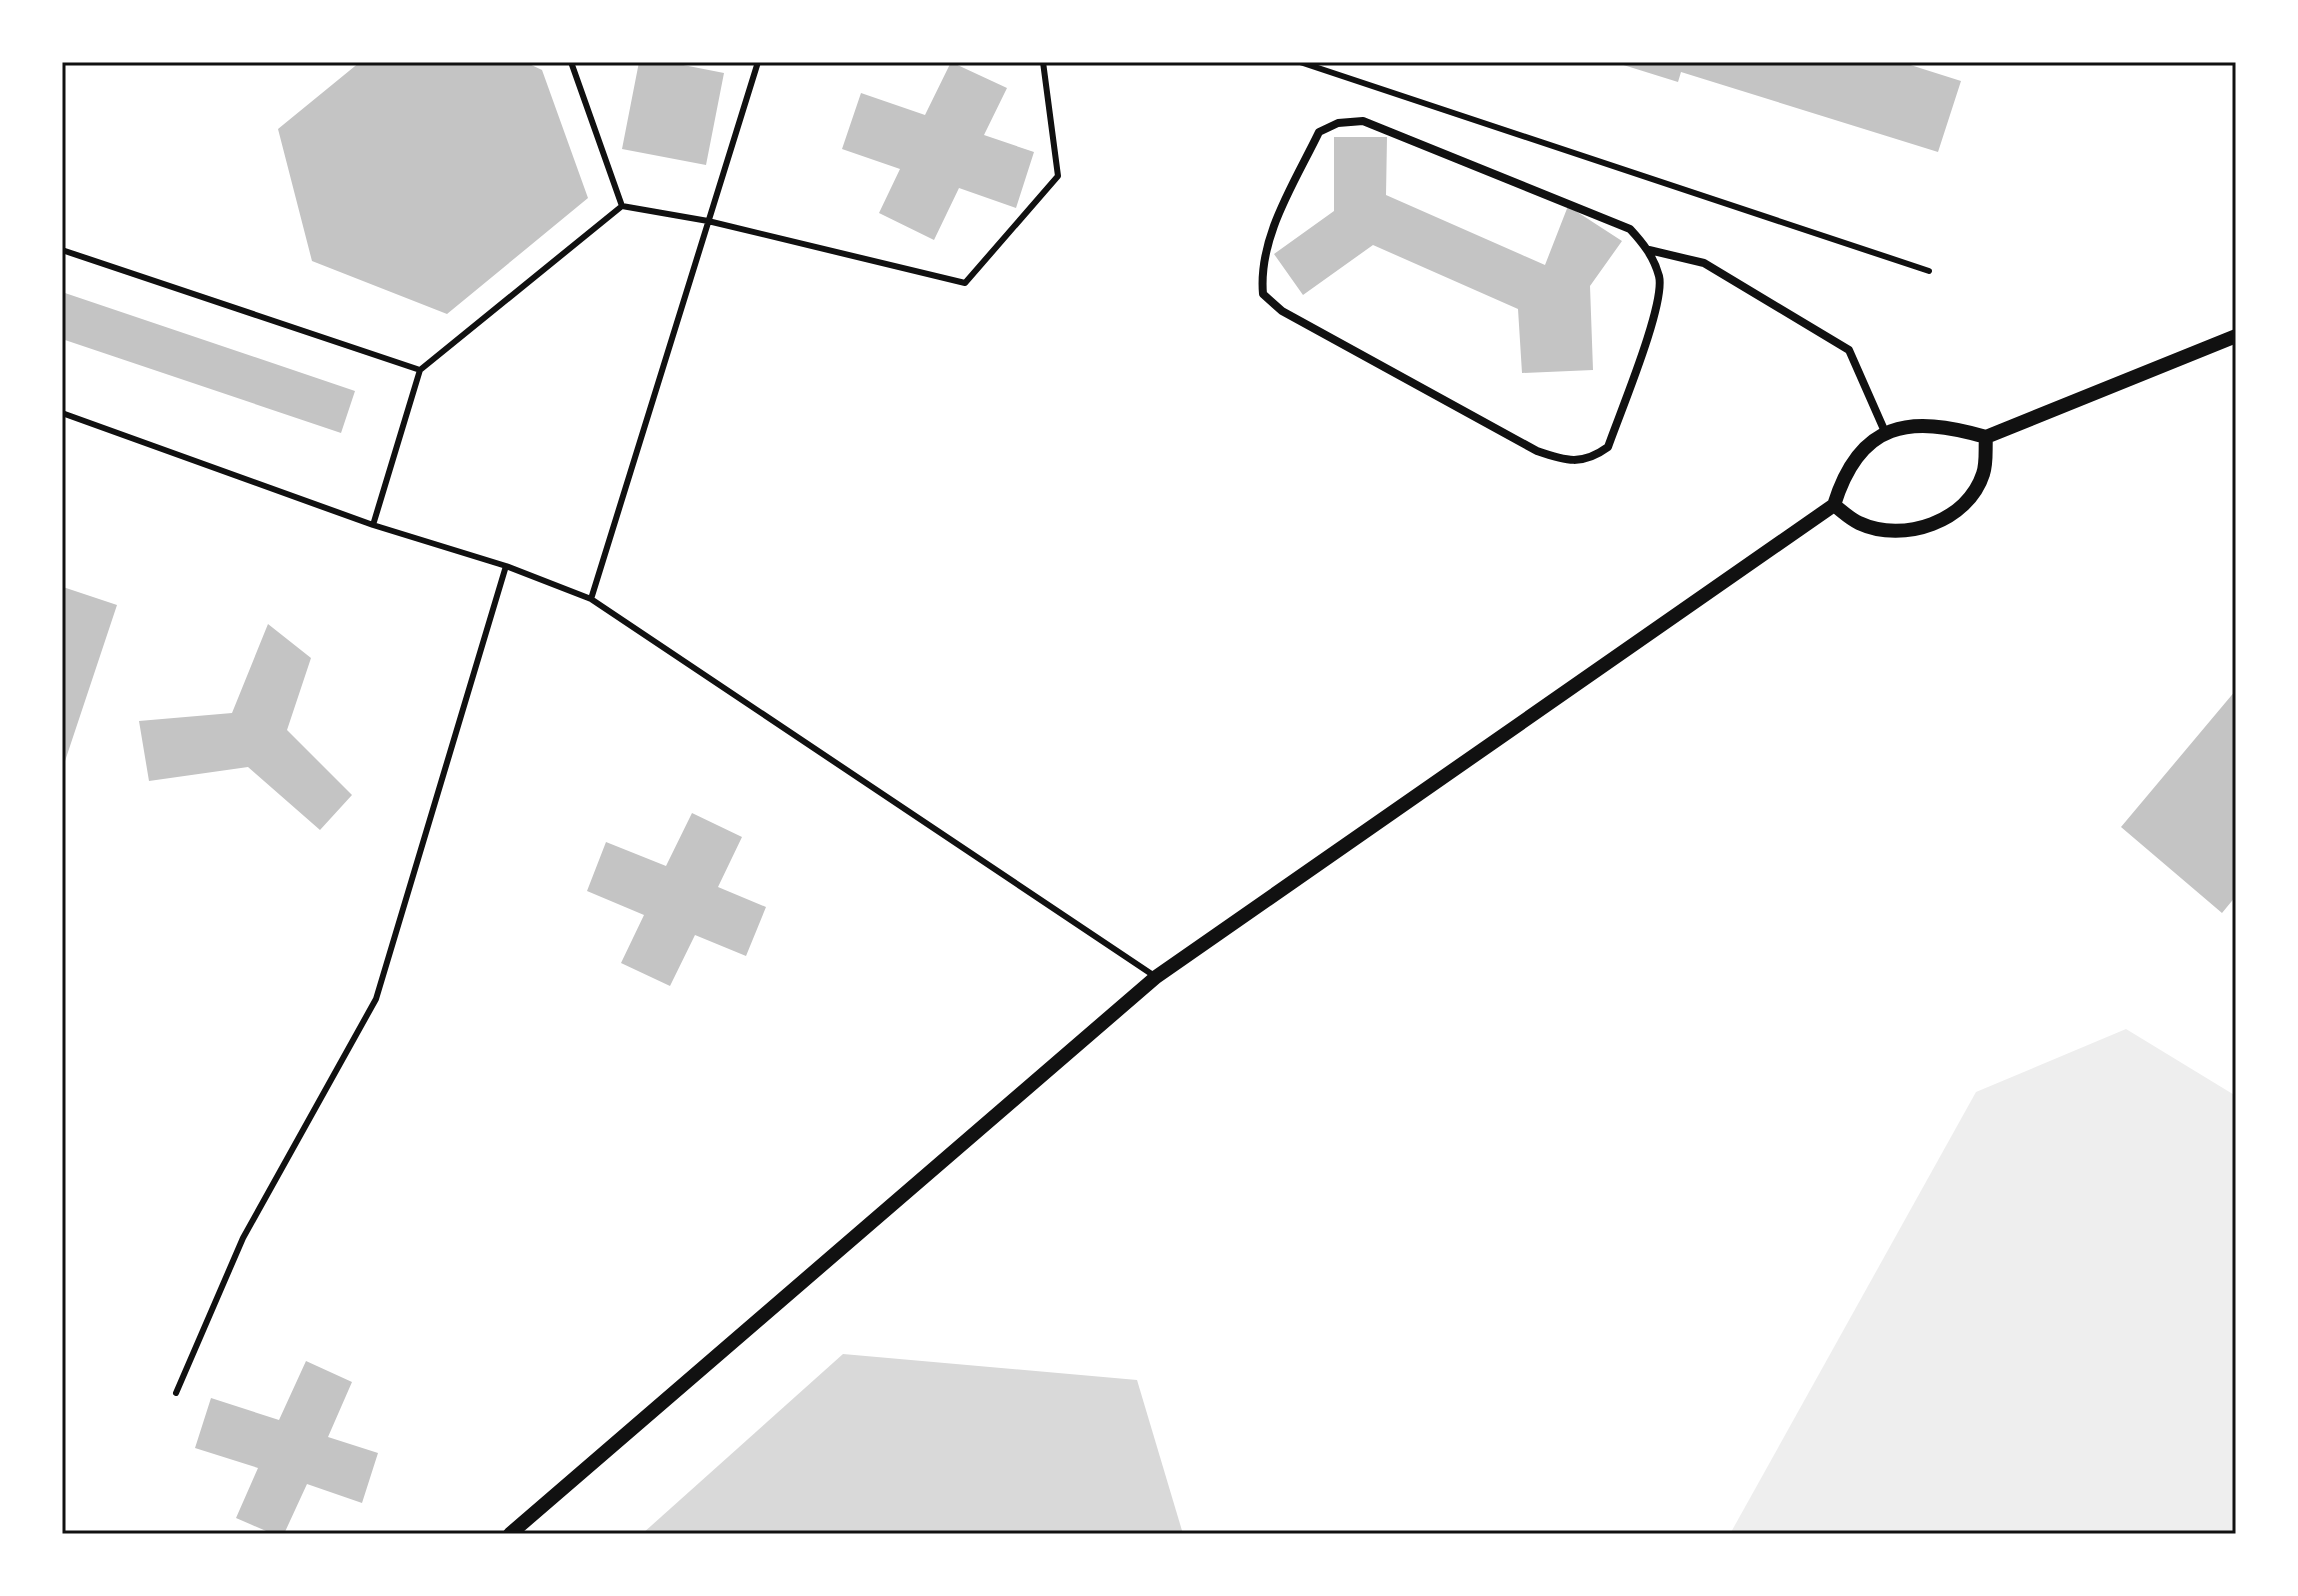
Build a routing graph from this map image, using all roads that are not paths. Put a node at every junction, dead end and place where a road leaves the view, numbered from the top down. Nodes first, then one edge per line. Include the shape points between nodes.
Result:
1 (571, 62) edge
2 (758, 62) edge
3 (1043, 62) edge
4 (1300, 62) edge
5 (622, 206) junction
6 (708, 221) junction
7 (62, 250) edge
8 (1649, 250) junction
9 (1929, 271) dead end
10 (2236, 336) edge
11 (420, 370) junction
12 (63, 416) edge
13 (1886, 434) junction
14 (1986, 437) junction
15 (1834, 505) junction
16 (373, 525) junction
17 (506, 566) junction
18 (591, 599) junction
19 (1156, 977) junction
20 (176, 1393) dead end
21 (510, 1534) edge

1 - 5 lane
2 - 6 lane
3 - 6 lane via 1058,176 965,283
4 - 9 lane
5 - 6 lane
5 - 11 lane
6 - 18 lane
7 - 11 lane
8 - 8 street via 1630,229 1363,121 1338,123 1319,132 1278,219 1261,269 1263,294 1282,311 1537,451 1563,460 1591,460 1608,447 1656,307 1660,278
8 - 13 street via 1704,263 1849,350
10 - 14 street
11 - 16 lane
12 - 16 lane
13 - 14 street via 1918,423
13 - 15 street via 1857,452
14 - 15 street via 1984,472 1972,499 1951,516 1920,528 1888,530 1858,523
15 - 19 street
16 - 17 lane
17 - 18 lane
17 - 20 lane via 376,999 243,1238
18 - 19 lane
19 - 21 street

